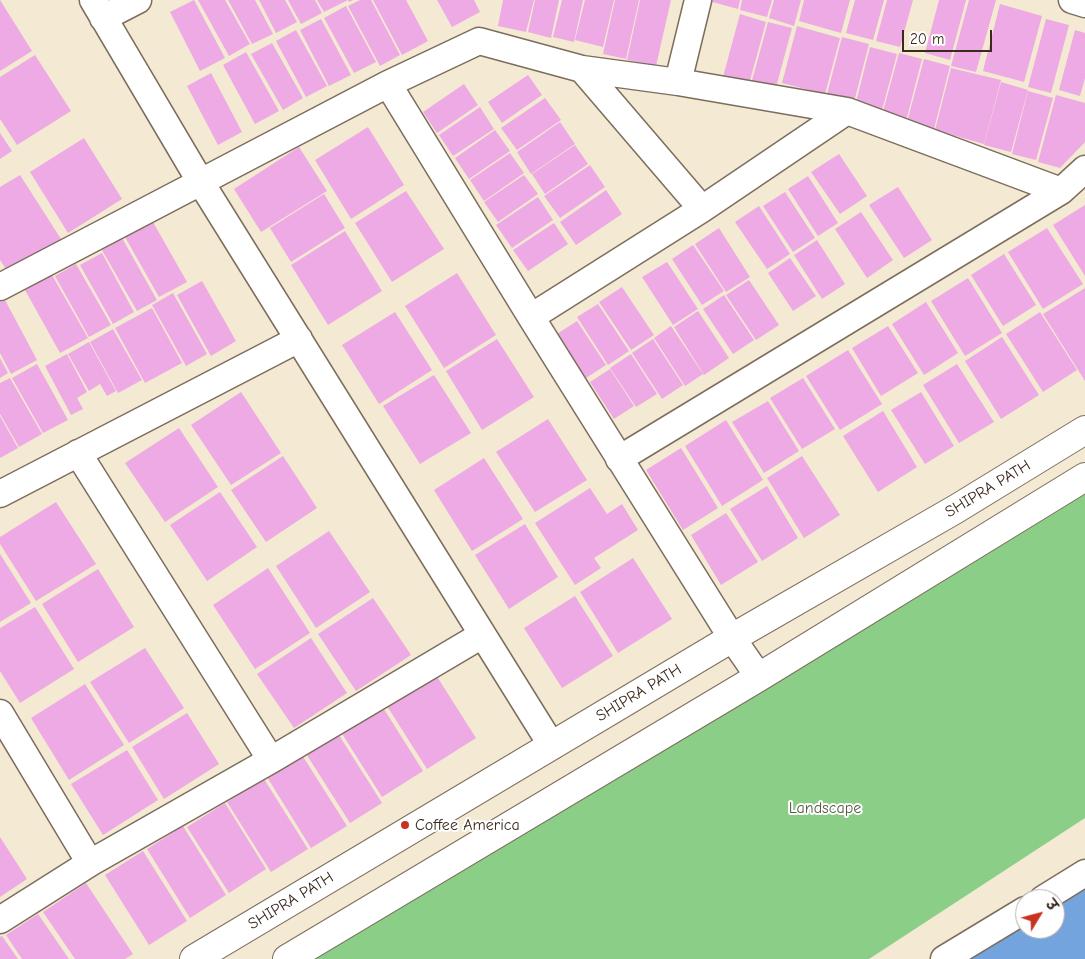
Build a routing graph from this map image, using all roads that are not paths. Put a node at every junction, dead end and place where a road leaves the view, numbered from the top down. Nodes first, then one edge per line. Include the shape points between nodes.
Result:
1 (138, 0) edge
2 (698, 0) edge
3 (1072, 0) edge
4 (1085, 4) edge
5 (98, 9) edge
6 (582, 69) junction
7 (678, 82) junction
8 (388, 84) junction
9 (847, 111) junction
10 (1085, 169) edge
11 (200, 181) junction
12 (1061, 190) junction
13 (702, 209) junction
14 (0, 287) edge
15 (531, 317) junction
16 (299, 339) junction
17 (1085, 430) edge
18 (78, 453) junction
19 (620, 459) junction
20 (1085, 477) edge
21 (0, 494) edge
22 (482, 635) junction
23 (732, 638) junction
24 (759, 677) junction
25 (0, 713) edge
26 (552, 746) junction
27 (271, 760) junction
28 (90, 863) junction
29 (1085, 874) edge
30 (1060, 889) edge
31 (1015, 916) edge
32 (0, 920) edge
33 (194, 959) edge
34 (287, 959) edge
35 (944, 959) edge

1 - 5 street
2 - 7 street
3 - 4 street
5 - 11 street
6 - 7 street
6 - 8 street via 479,41
6 - 13 street
7 - 9 street
8 - 11 street
8 - 15 street
9 - 12 street
9 - 13 street
10 - 12 street
11 - 14 street
11 - 16 street
12 - 19 street
13 - 15 street
15 - 19 street
16 - 18 street
16 - 22 street
17 - 23 street, SHIPRA PATH via 956,509
18 - 21 street
18 - 27 street
19 - 23 street
20 - 24 street
22 - 26 street
22 - 27 street
23 - 24 street
23 - 26 street, SHIPRA PATH
24 - 34 street
25 - 28 street
26 - 33 street, SHIPRA PATH
27 - 28 street
28 - 32 street
29 - 30 street
31 - 35 street

